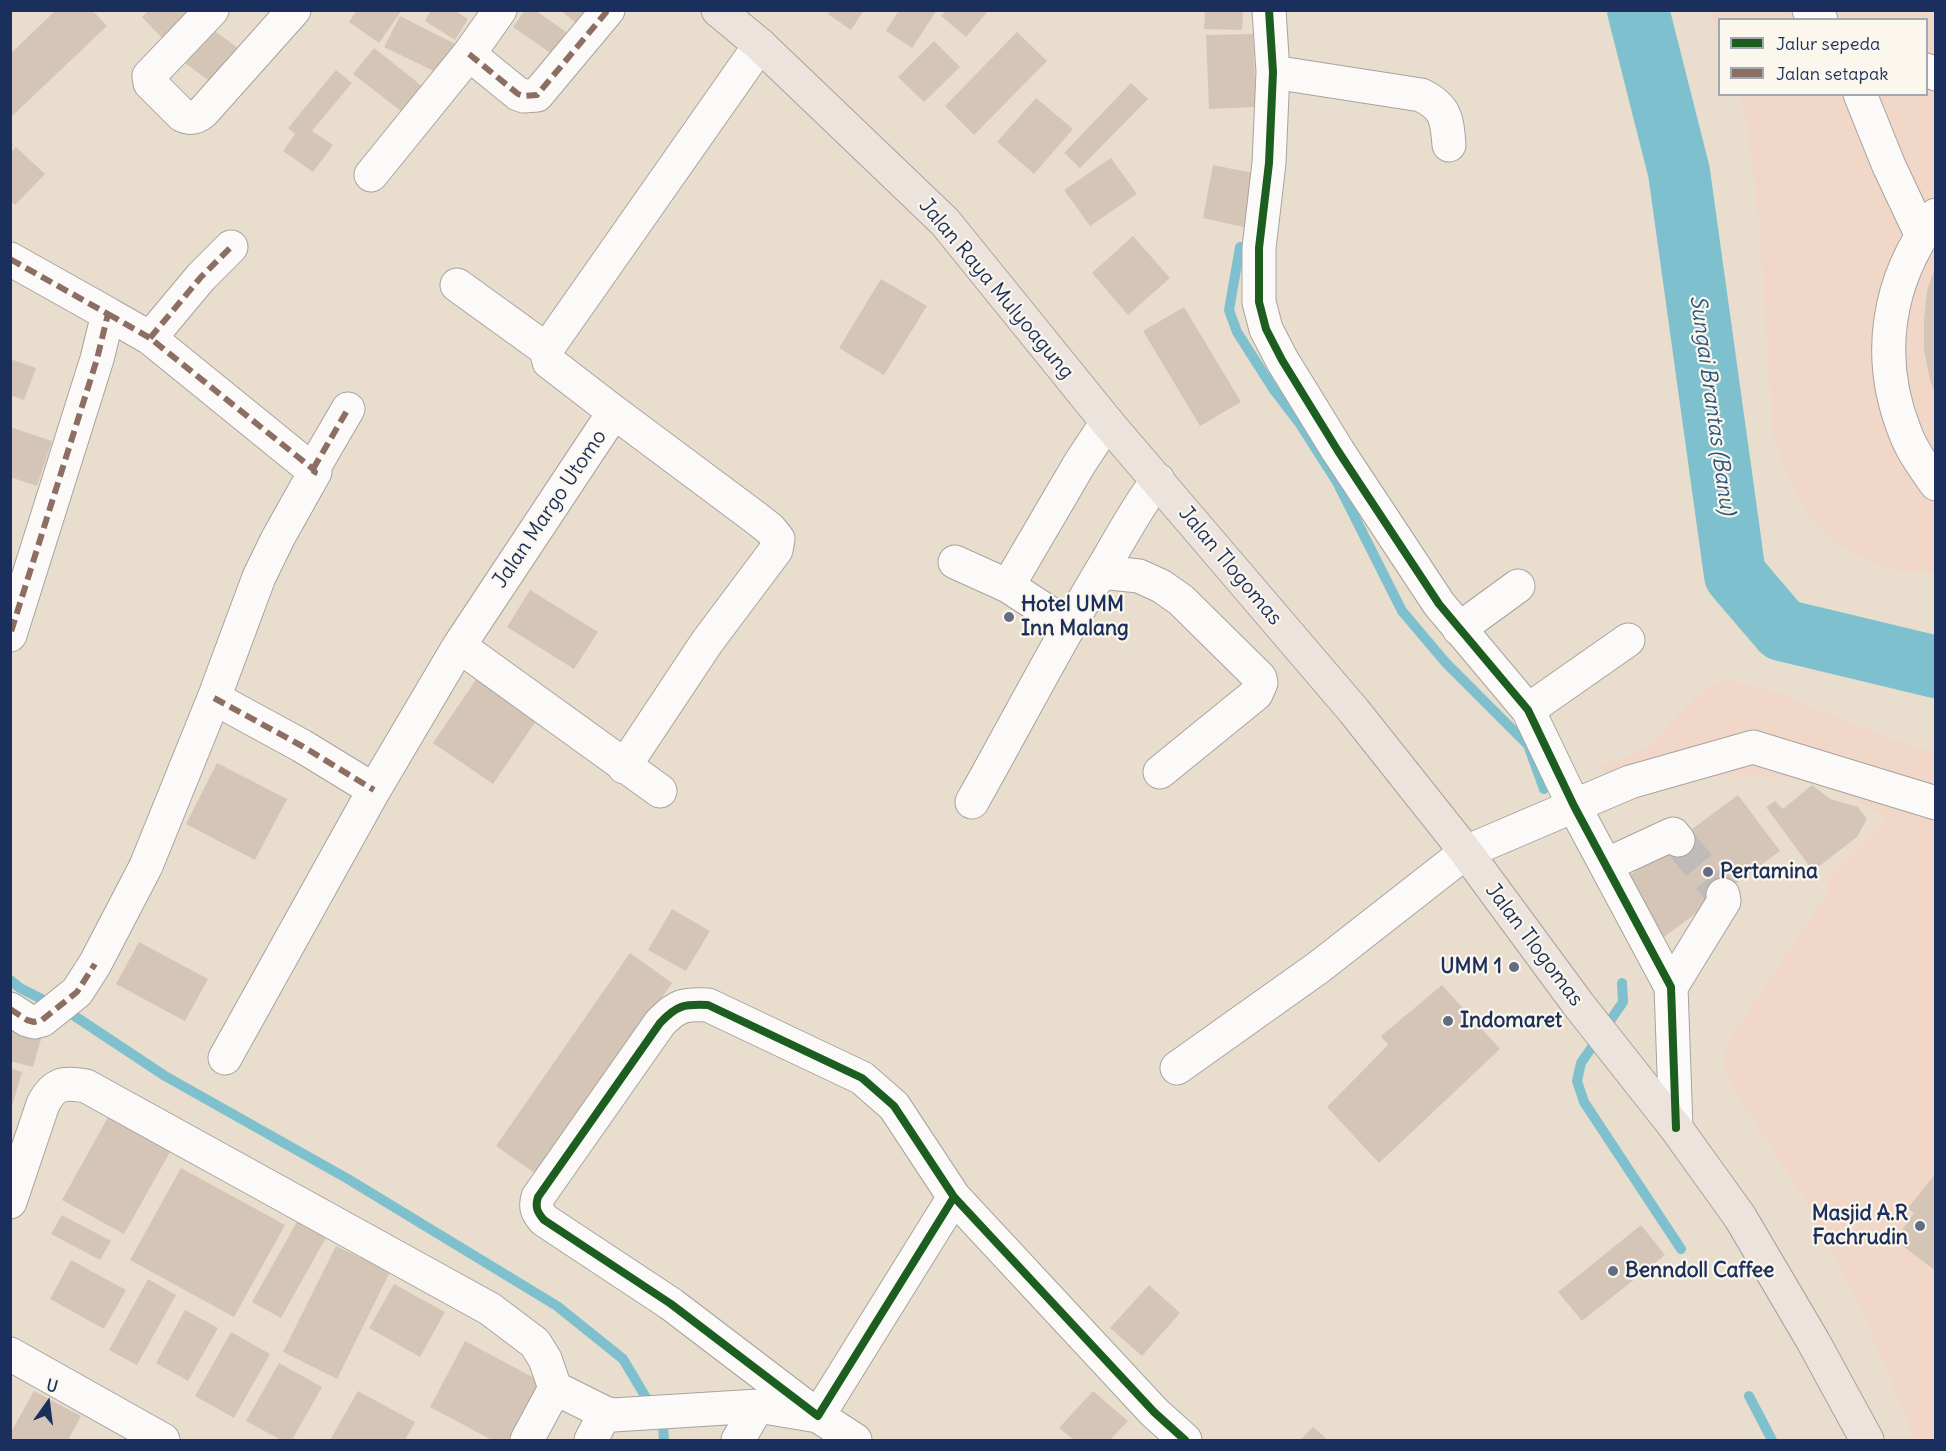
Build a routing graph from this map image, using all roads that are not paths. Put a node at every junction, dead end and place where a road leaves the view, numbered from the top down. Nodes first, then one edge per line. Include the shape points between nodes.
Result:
1 (212, 10) edge
2 (294, 10) edge
3 (500, 10) edge
4 (608, 10) edge
5 (718, 10) edge
6 (1269, 10) edge
7 (760, 45) junction
8 (469, 54) junction
9 (1273, 72) junction
10 (1861, 96) edge
11 (1449, 145) dead end
12 (371, 175) dead end
13 (1928, 225) edge
14 (231, 248) dead end
15 (10, 259) edge
16 (457, 285) dead end
17 (108, 314) junction
18 (150, 338) junction
19 (547, 350) junction
20 (348, 409) dead end
21 (614, 412) junction
22 (1107, 422) junction
23 (313, 469) junction
24 (1158, 480) junction
25 (1935, 484) edge
26 (955, 562) dead end
27 (1101, 572) junction
28 (1008, 586) junction
29 (1518, 586) dead end
30 (1068, 625) junction
31 (1459, 629) junction
32 (10, 635) edge
33 (1628, 640) dead end
34 (459, 646) junction
35 (214, 698) junction
36 (1528, 710) junction
37 (624, 767) junction
38 (1160, 772) dead end
39 (374, 790) junction
40 (660, 791) dead end
41 (972, 802) dead end
42 (1935, 802) edge
43 (1574, 806) junction
44 (1678, 840) dead end
45 (1466, 852) junction
46 (1606, 865) junction
47 (1723, 895) dead end
48 (1671, 987) junction
49 (10, 1009) edge
50 (225, 1058) dead end
51 (1178, 1068) dead end
52 (1676, 1128) junction
53 (954, 1197) junction
54 (10, 1202) edge
55 (10, 1354) edge
56 (555, 1388) junction
57 (758, 1406) junction
58 (818, 1416) junction
59 (603, 1423) edge
60 (1860, 1438) edge
61 (163, 1440) edge
62 (526, 1440) edge
63 (738, 1440) edge
64 (855, 1440) edge
65 (1185, 1440) edge

1 - 2 street via 149,76 150,83 187,117 203,112
3 - 8 street
4 - 8 street via 537,95 518,94
5 - 7 main road, Jalan Raya Mulyoagung
6 - 9 street
7 - 19 street
7 - 22 main road, Jalan Raya Mulyoagung via 945,222
8 - 12 street
9 - 11 street via 1421,96 1436,103 1444,117
9 - 31 street via 1269,163 1259,248 1258,302 1266,329 1338,451
10 - 13 street via 1889,166
13 - 25 street via 1897,288 1888,347 1896,406 1910,443
14 - 18 street
15 - 17 street
16 - 19 street, Jalan Margo Utomo
17 - 18 street
17 - 32 street
18 - 23 street
19 - 21 street, Jalan Margo Utomo via 549,362
20 - 23 street
21 - 34 street, Jalan Margo Utomo
21 - 37 street via 756,518 778,539 776,550 707,642
22 - 24 main road, Jalan Raya Mulyoagung
22 - 28 street
23 - 35 street via 314,474 259,577
24 - 27 street via 1142,500
24 - 45 main road, Jalan Tlogomas via 1354,711
26 - 28 street
27 - 30 street
27 - 38 street via 1139,576 1161,586 1181,600 1260,678 1256,694
28 - 30 street
29 - 31 street
30 - 41 street
31 - 36 street
33 - 36 street
34 - 37 street
34 - 39 street, Jalan Margo Utomo
35 - 39 street
35 - 49 street via 146,866 77,992 42,1020 27,1020
36 - 43 street
37 - 40 street
39 - 50 street, Jalan Margo Utomo
42 - 43 street via 1753,747 1630,782
43 - 45 street
43 - 46 street
44 - 46 street via 1673,834
45 - 51 street via 1318,967
45 - 52 main road, Jalan Tlogomas
46 - 48 street
47 - 48 street via 1724,901
48 - 52 street
52 - 60 main road, Jalan Tlogomas via 1740,1217 1814,1341
53 - 58 street
53 - 58 street via 894,1106 862,1078 708,1005 687,1004 670,1012 660,1023 538,1197 536,1209 544,1220 671,1304
53 - 65 street via 1154,1412
54 - 56 street via 48,1093 69,1083 86,1086 490,1308 535,1343
55 - 61 street
56 - 59 street
56 - 62 street
57 - 58 street
57 - 59 street
57 - 63 street
58 - 64 street

